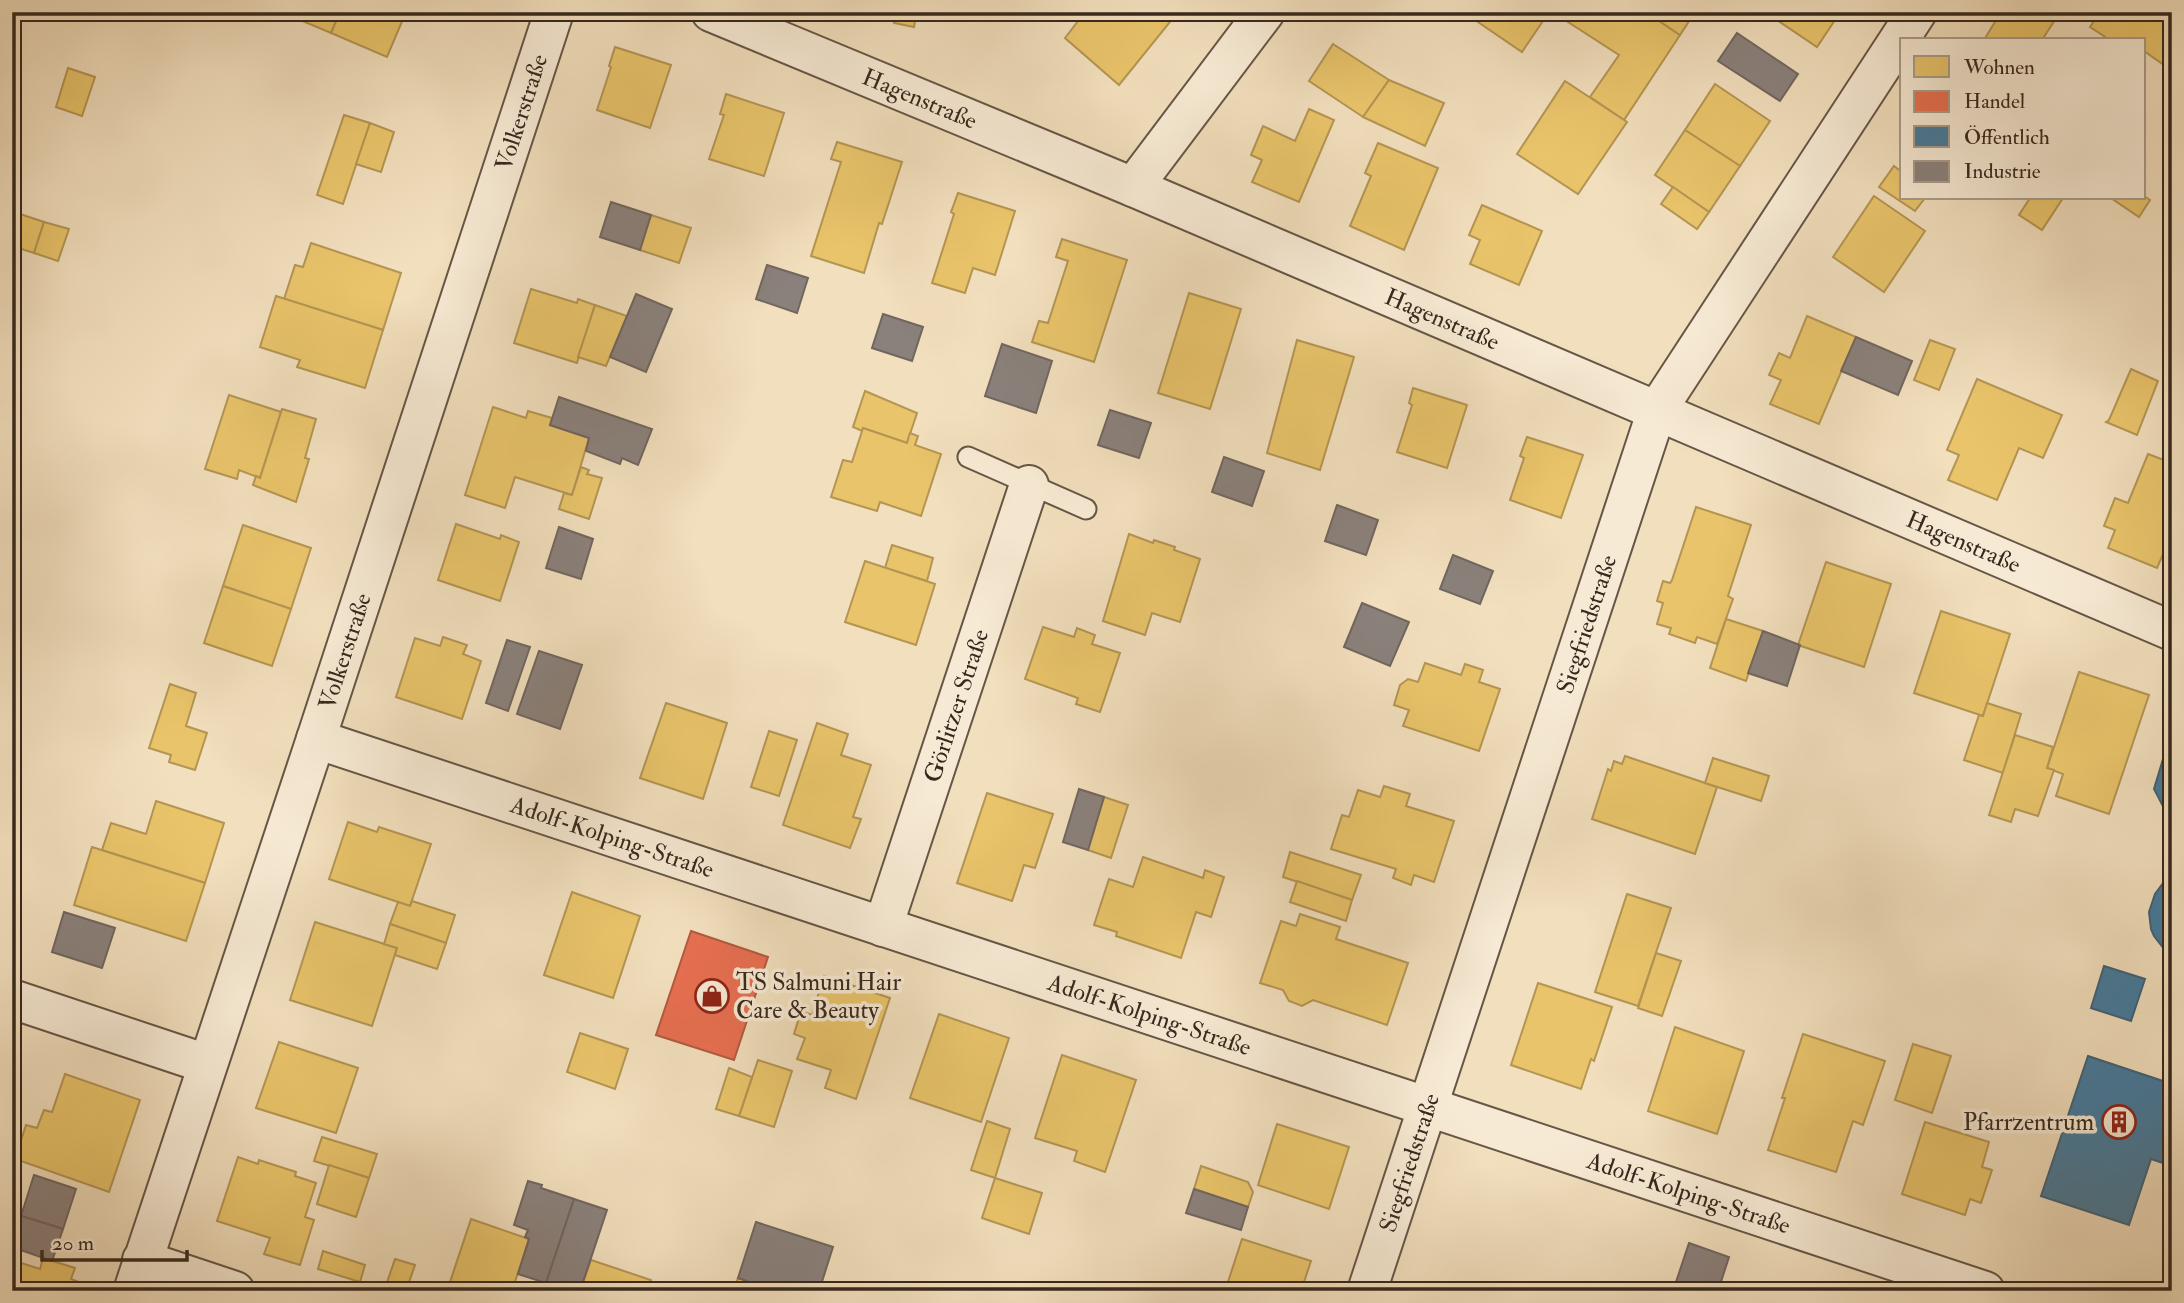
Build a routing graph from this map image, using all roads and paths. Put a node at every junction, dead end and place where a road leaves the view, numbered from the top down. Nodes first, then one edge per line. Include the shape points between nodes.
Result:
1 (554, 12) edge
2 (711, 12) edge
3 (1265, 12) edge
4 (1916, 12) edge
5 (1133, 187) junction
6 (1657, 410) junction
7 (968, 457) dead end
8 (1029, 485) junction
9 (1086, 509) dead end
10 (2172, 631) edge
11 (316, 739) junction
12 (883, 927) junction
13 (12, 999) edge
14 (207, 1065) junction
15 (1427, 1105) junction
16 (138, 1275) edge
17 (235, 1291) edge
18 (1367, 1291) edge
19 (1984, 1291) edge

1 - 11 street, Volkerstraße
2 - 5 street, Hagenstraße
3 - 5 street
4 - 6 street, Siegfriedstraße
5 - 6 street, Hagenstraße
6 - 10 street, Hagenstraße
6 - 15 street, Siegfriedstraße
7 - 8 lane
8 - 9 lane
8 - 12 street, Görlitzer Straße
11 - 12 street, Adolf-Kolping-Straße
11 - 14 street, Volkerstraße
12 - 15 street, Adolf-Kolping-Straße
13 - 14 street
14 - 16 street, Volkerstraße
15 - 18 street, Siegfriedstraße
15 - 19 street, Adolf-Kolping-Straße
16 - 17 street

